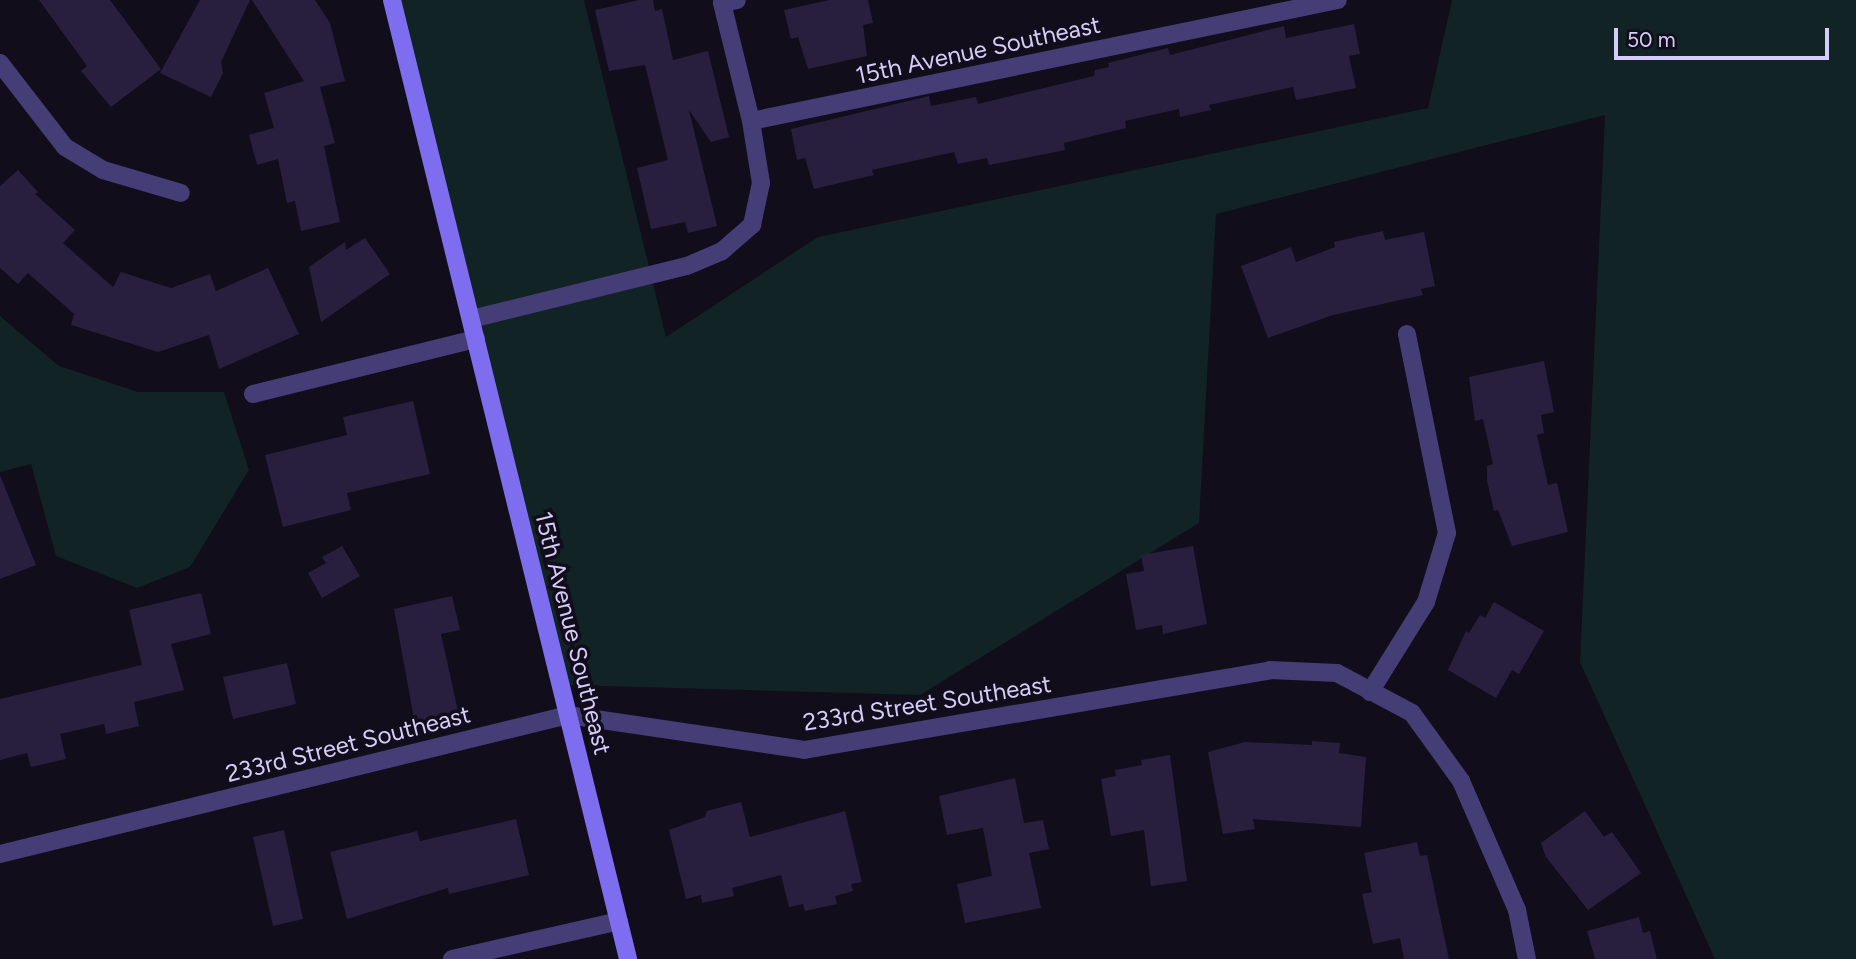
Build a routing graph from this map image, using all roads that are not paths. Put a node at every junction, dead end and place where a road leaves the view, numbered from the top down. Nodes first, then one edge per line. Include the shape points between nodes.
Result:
1 (392, 0) edge
2 (737, 0) edge
3 (1338, 0) edge
4 (0, 63) edge
5 (751, 121) junction
6 (181, 193) dead end
7 (471, 319) junction
8 (1407, 334) dead end
9 (476, 339) junction
10 (253, 394) dead end
11 (1370, 692) junction
12 (568, 715) junction
13 (0, 855) edge
14 (619, 921) junction
15 (452, 959) edge
16 (628, 959) edge
17 (1527, 959) edge

1 - 7 street, 15th Avenue Southeast
2 - 5 street via 722,3
3 - 5 street, 15th Avenue Southeast
4 - 6 street via 65,147 103,170
5 - 7 street via 761,183 752,225 722,251 687,266
7 - 9 street, 15th Avenue Southeast
8 - 11 street via 1447,533 1426,602
9 - 10 street
9 - 12 street, 15th Avenue Southeast
11 - 12 street, 233rd Street Southeast via 1338,673 1270,670 804,750
11 - 17 street, 233rd Street Southeast via 1412,713 1461,781 1517,910
12 - 13 street, 233rd Street Southeast
12 - 14 street, 15th Avenue Southeast
14 - 15 street
14 - 16 street, 15th Avenue Southeast

